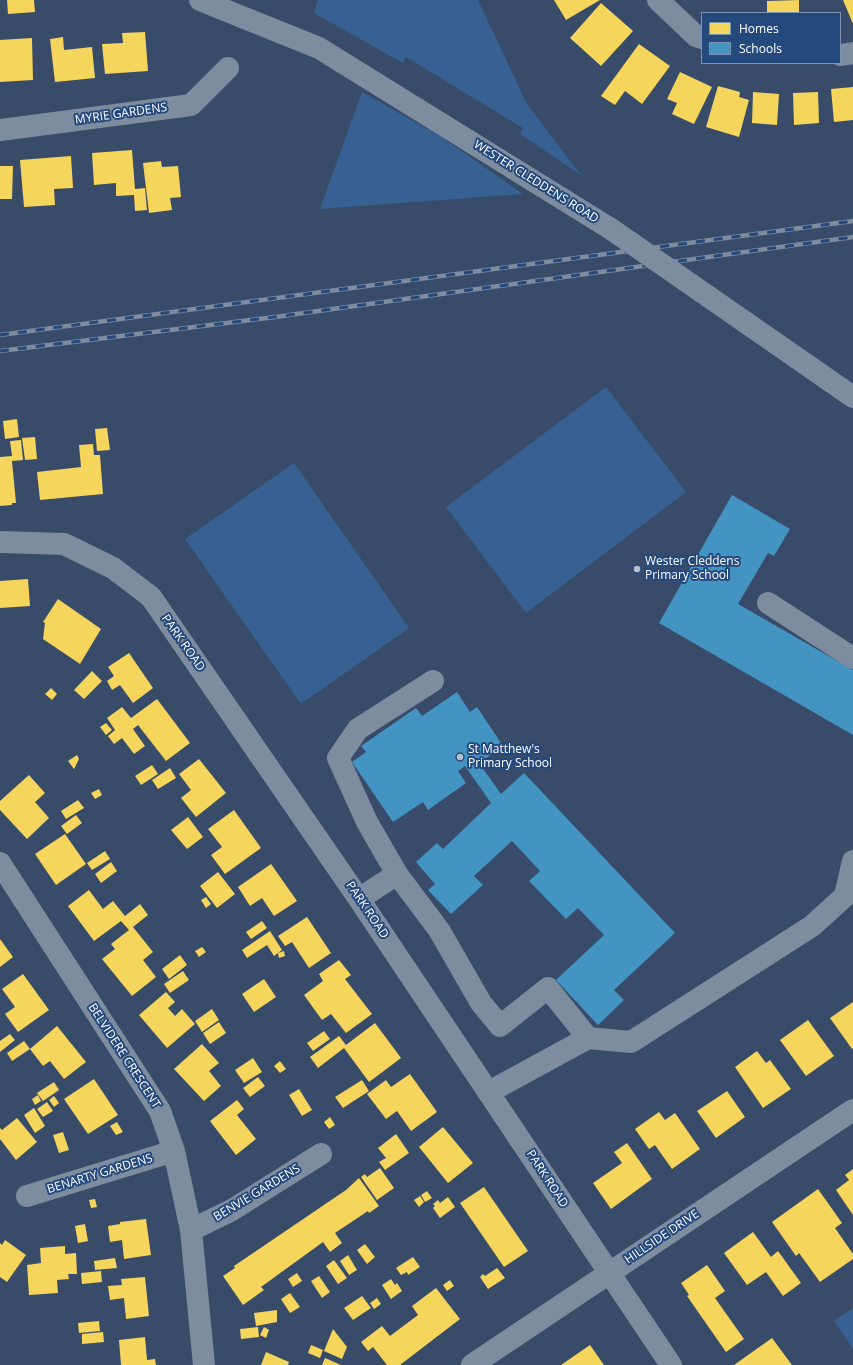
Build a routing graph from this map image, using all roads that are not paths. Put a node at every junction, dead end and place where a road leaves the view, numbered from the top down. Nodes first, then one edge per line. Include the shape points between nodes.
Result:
1 (200, 0) edge
2 (658, 0) edge
3 (701, 38) edge
4 (853, 53) edge
5 (841, 55) edge
6 (228, 68) dead end
7 (0, 130) edge
8 (853, 398) edge
9 (0, 542) edge
10 (768, 603) dead end
11 (853, 658) edge
12 (433, 681) dead end
13 (853, 861) edge
14 (0, 864) edge
15 (398, 874) junction
16 (849, 894) edge
17 (359, 899) junction
18 (588, 1038) junction
19 (489, 1092) junction
20 (853, 1110) edge
21 (174, 1151) junction
22 (321, 1154) dead end
23 (27, 1196) dead end
24 (191, 1230) junction
25 (609, 1273) junction
26 (204, 1365) edge
27 (472, 1365) edge
28 (671, 1365) edge

1 - 8 street, WESTER CLEDDENS ROAD, bridge via 319,48 611,229
2 - 3 street via 696,36
4 - 5 street
6 - 7 street, MYRIE GARDENS via 191,105
9 - 17 street, PARK ROAD via 64,544 113,568 152,597
10 - 11 street
12 - 15 street via 358,729 338,758 368,822
13 - 16 street
14 - 21 street, BELVIDERE CRESCENT via 160,1111
15 - 17 street
15 - 18 street via 439,930 481,1003 500,1026 548,988
16 - 18 street via 812,926 631,1042
17 - 19 street, PARK ROAD
18 - 19 street
19 - 25 street, PARK ROAD
20 - 25 street, HILLSIDE DRIVE
21 - 23 street, BENARTY GARDENS
21 - 24 street, BELVIDERE CRESCENT
22 - 24 street, BENVIE GARDENS via 232,1210
24 - 26 street, BELVIDERE CRESCENT
25 - 27 street, HILLSIDE DRIVE
25 - 28 street, PARK ROAD

